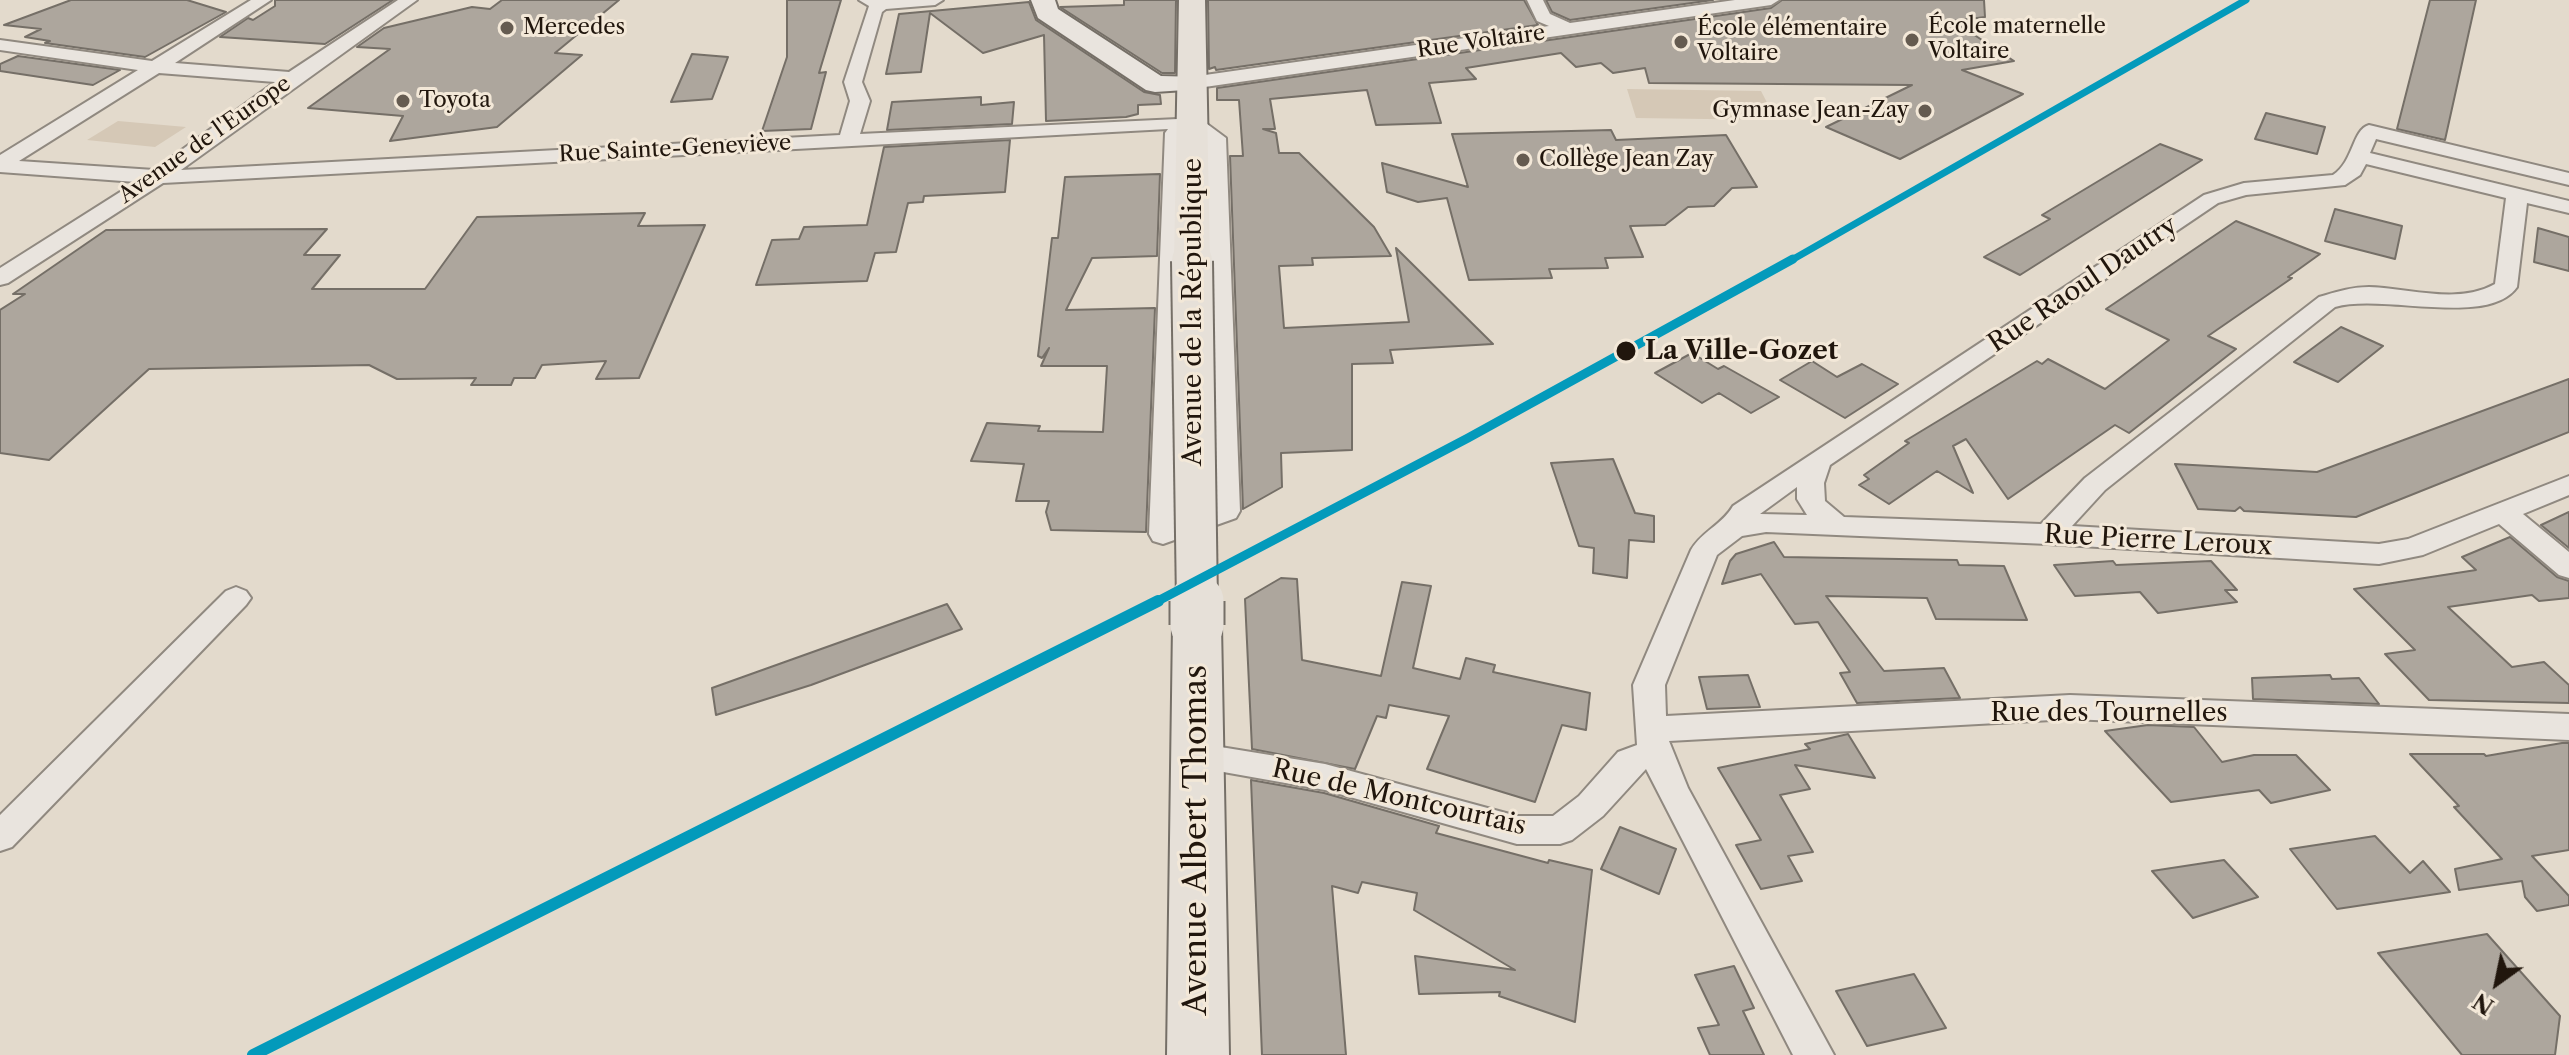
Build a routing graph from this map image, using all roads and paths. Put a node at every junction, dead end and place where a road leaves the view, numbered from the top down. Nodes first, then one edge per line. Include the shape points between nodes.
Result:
1 (226, 0) edge
2 (409, 0) edge
3 (935, 0) edge
4 (1043, 0) edge
5 (1192, 0) edge
6 (1535, 0) edge
7 (1771, 0) edge
8 (874, 2) edge
9 (257, 4) edge
10 (1570, 30) junction
11 (0, 45) edge
12 (155, 67) junction
13 (293, 78) junction
14 (1191, 83) junction
15 (1192, 122) junction
16 (848, 140) junction
17 (2361, 157) junction
18 (0, 165) edge
19 (158, 177) junction
20 (2569, 179) edge
21 (2517, 195) junction
22 (2569, 207) edge
23 (0, 278) edge
24 (1818, 461) junction
25 (2569, 485) edge
26 (2503, 512) junction
27 (1735, 526) junction
28 (1838, 526) junction
29 (2048, 534) junction
30 (2569, 568) edge
31 (236, 598) dead end
32 (1197, 625) joint
33 (2569, 727) edge
34 (1652, 740) junction
35 (1196, 756) junction
36 (0, 837) edge
37 (1198, 1055) edge
38 (1814, 1055) edge

1 - 9 street
2 - 13 street, Avenue de l'Europe
3 - 8 street
4 - 14 main road via 1047,13 1155,84
5 - 14 main road, Avenue de la République
6 - 10 street via 1543,17
7 - 10 street, Rue Voltaire
8 - 16 street via 855,72 853,87 860,101
9 - 12 street
10 - 14 street, Rue Voltaire
11 - 12 street
12 - 13 street
12 - 18 street
13 - 19 street, Avenue de l'Europe
14 - 15 main road, Avenue de la République
15 - 15 street via 1175,133 1163,534 1226,511 1216,138
15 - 16 street, Rue Sainte-Geneviève
15 - 32 main road, Avenue de la République, bridge
16 - 19 street, Rue Sainte-Geneviève
17 - 20 street via 2369,131
17 - 21 street
17 - 24 street, Rue Raoul Dautry via 2338,181 2244,189 2211,199
18 - 19 street, Rue Sainte-Geneviève
19 - 23 street, Avenue de l'Europe
21 - 22 street
21 - 29 street via 2506,287 2494,297 2352,295 2327,302 2095,484
24 - 27 street, Rue Raoul Dautry via 1743,513
24 - 28 street via 1808,496 1816,511
25 - 26 street, Rue Pierre Leroux
26 - 29 street, Rue Pierre Leroux via 2413,548 2379,554
26 - 30 street
27 - 28 street, Rue Pierre Leroux
27 - 34 street via 1705,550 1649,685
28 - 29 street, Rue Pierre Leroux
31 - 36 street
32 - 35 main road, Avenue Albert Thomas
33 - 34 street, Rue des Tournelles via 2070,707
34 - 35 street, Rue de Montcourtais via 1591,806 1560,830 1517,830 1325,777
34 - 38 street
35 - 37 main road, Avenue Albert Thomas

